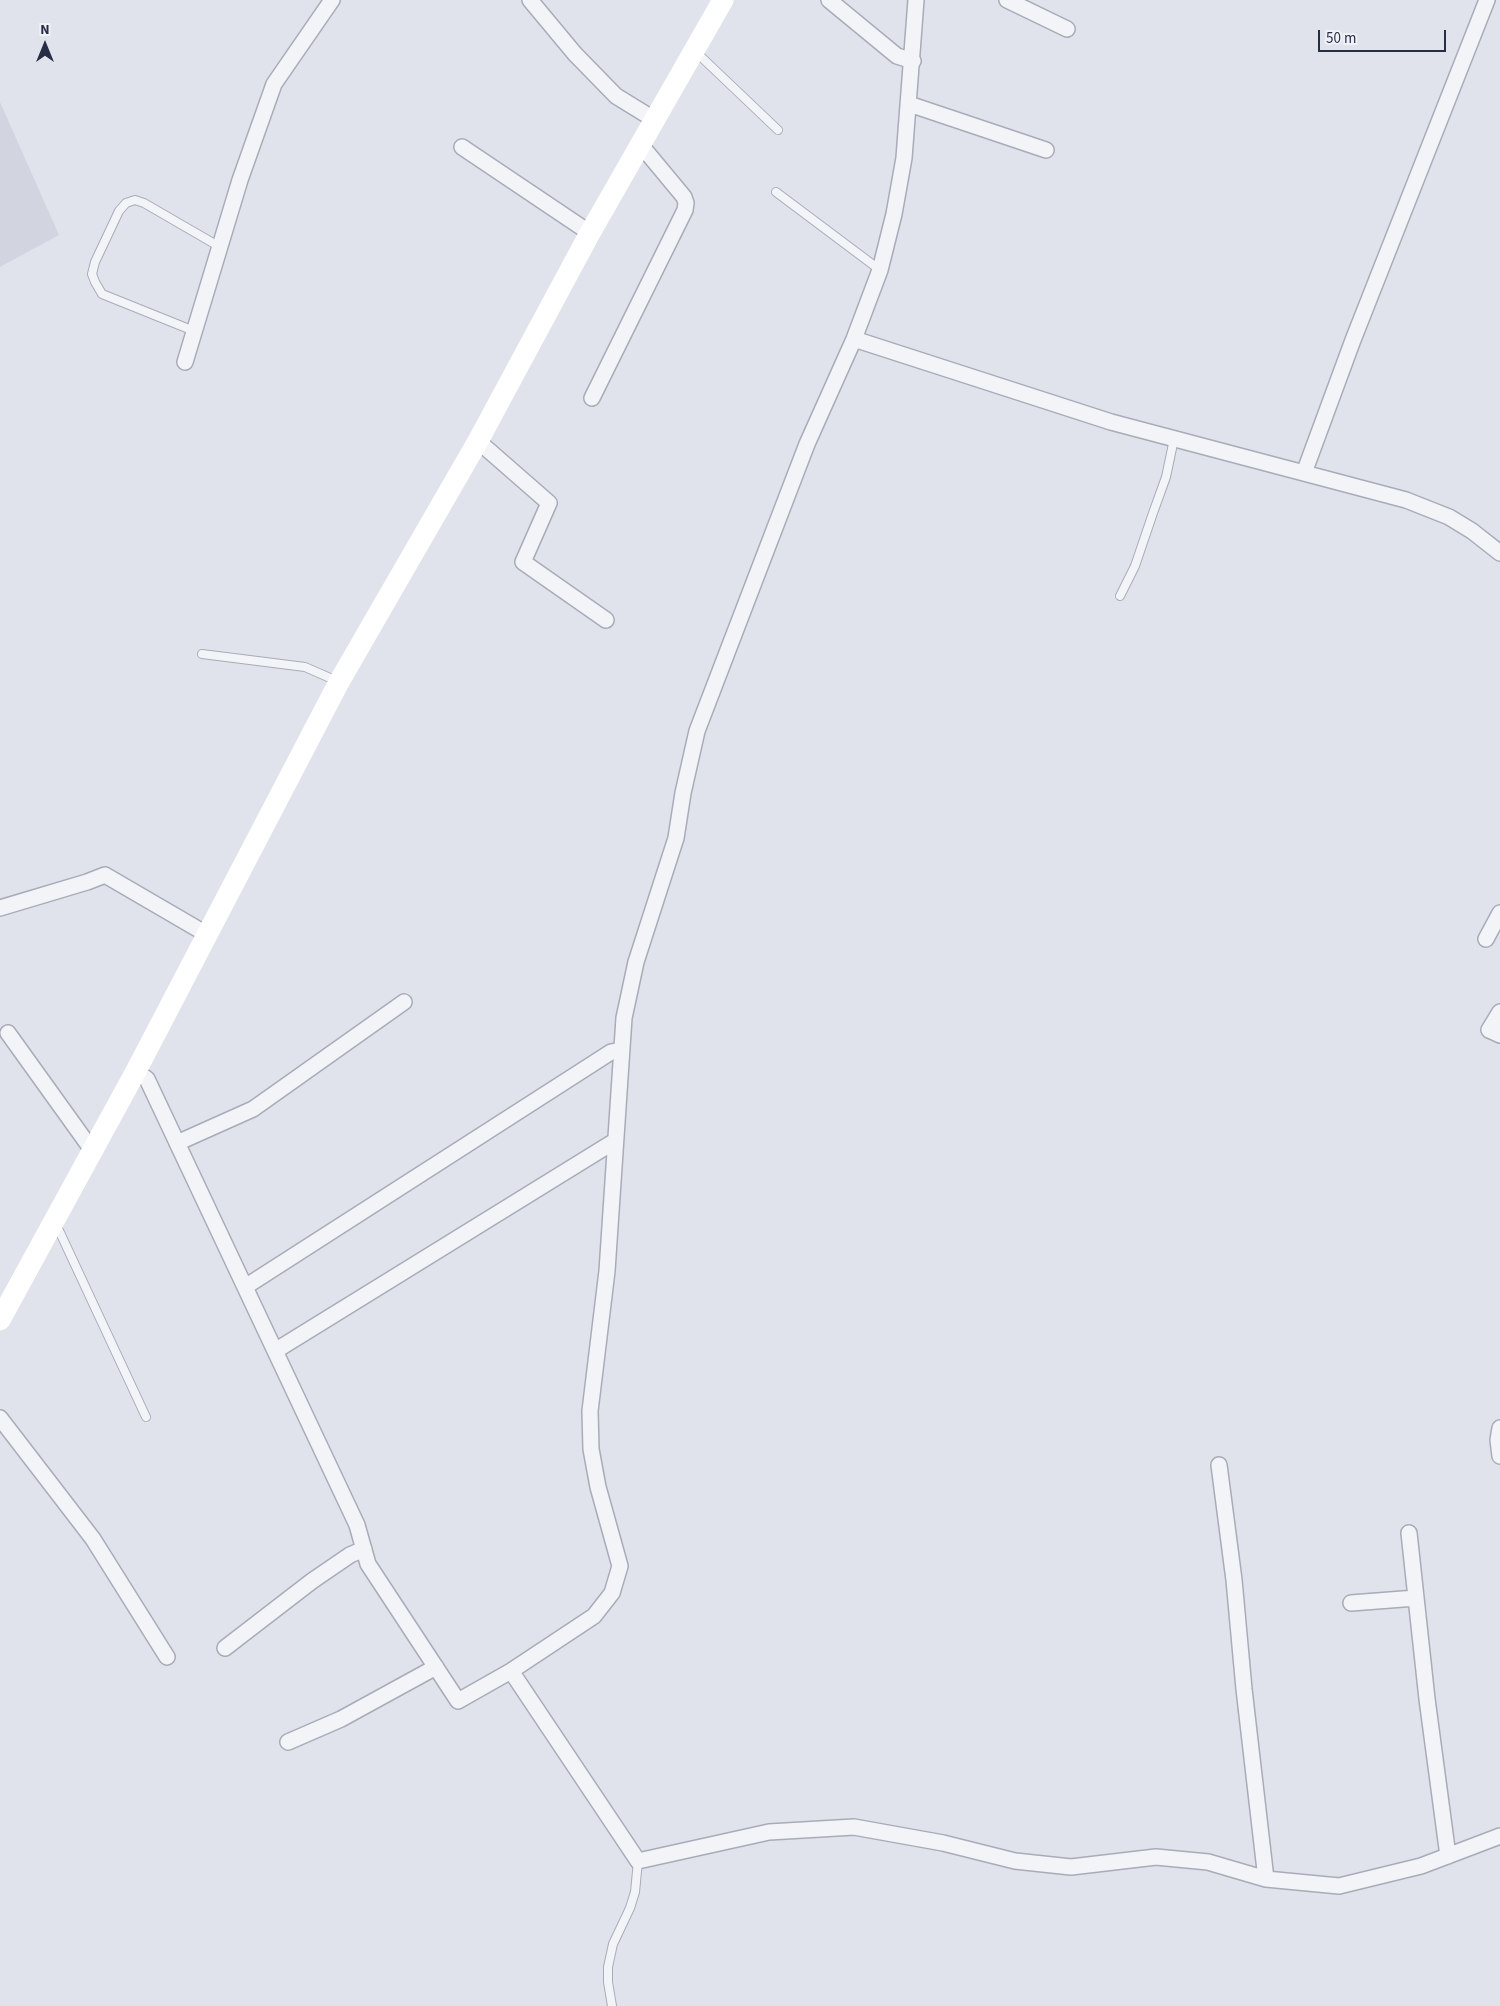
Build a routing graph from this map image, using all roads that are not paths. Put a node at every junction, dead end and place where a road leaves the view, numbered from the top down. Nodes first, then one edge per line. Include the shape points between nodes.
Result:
1 (332, 0) edge
2 (530, 0) edge
3 (723, 0) edge
4 (829, 0) edge
5 (916, 0) edge
6 (1007, 0) edge
7 (1487, 0) edge
8 (1067, 29) dead end
9 (695, 50) junction
10 (913, 61) junction
11 (909, 104) junction
12 (655, 120) junction
13 (778, 130) dead end
14 (640, 144) junction
15 (462, 147) dead end
16 (1046, 150) dead end
17 (776, 192) dead end
18 (590, 233) junction
19 (220, 247) junction
20 (880, 270) junction
21 (194, 331) junction
22 (854, 339) junction
23 (185, 362) dead end
24 (592, 398) dead end
25 (1174, 439) junction
26 (478, 441) junction
27 (1304, 473) junction
28 (1500, 553) edge
29 (1120, 596) dead end
30 (606, 620) dead end
31 (202, 654) dead end
32 (339, 682) junction
33 (0, 908) edge
34 (1500, 913) edge
35 (208, 935) junction
36 (1486, 939) dead end
37 (404, 1002) dead end
38 (1500, 1012) edge
39 (8, 1033) dead end
40 (1500, 1034) edge
41 (621, 1050) junction
42 (136, 1071) junction
43 (615, 1141) junction
44 (177, 1143) junction
45 (92, 1150) junction
46 (54, 1220) junction
47 (245, 1287) junction
48 (0, 1320) edge
49 (275, 1351) junction
50 (146, 1417) dead end
51 (0, 1418) edge
52 (1500, 1428) edge
53 (1500, 1456) edge
54 (1219, 1464) dead end
55 (1409, 1533) dead end
56 (364, 1549) junction
57 (1416, 1598) junction
58 (1351, 1603) dead end
59 (225, 1648) dead end
60 (167, 1658) dead end
61 (436, 1667) junction
62 (511, 1671) junction
63 (288, 1742) dead end
64 (1500, 1836) edge
65 (1448, 1856) junction
66 (638, 1861) junction
67 (1266, 1879) junction
68 (612, 2006) edge

1 - 19 street via 274,84
2 - 12 street via 575,54 616,96
3 - 9 street
4 - 10 street via 898,56
5 - 10 street
6 - 8 street
7 - 27 street
9 - 12 street
9 - 13 lane
10 - 11 street
11 - 16 street
11 - 20 street via 903,167
12 - 14 street
14 - 18 street
14 - 24 street via 684,197 685,210
15 - 18 street
17 - 20 lane
18 - 26 street
19 - 21 street
19 - 21 lane via 135,200 126,203 120,211 95,262 92,274 102,294
20 - 22 street
21 - 23 street
22 - 25 street via 1111,422
22 - 41 street via 807,444 697,731 676,838 636,962
25 - 27 street
25 - 29 lane via 1166,477
26 - 30 street via 549,503 523,562
26 - 32 street
27 - 28 street via 1406,500 1449,518
31 - 32 lane via 305,666
32 - 35 street
33 - 35 street via 105,875
34 - 36 street
35 - 42 street
37 - 44 street via 253,1109
38 - 40 street via 1489,1030
39 - 45 street
41 - 43 street
41 - 47 street via 611,1052
42 - 44 street via 147,1079
42 - 45 street
43 - 49 street
43 - 62 street via 607,1271 590,1410 591,1449 598,1487 620,1566 612,1593 594,1616
44 - 47 street
45 - 46 street
46 - 48 street
46 - 50 lane
47 - 49 street
49 - 56 street via 357,1525
51 - 60 street via 93,1539
52 - 53 street
54 - 67 street
55 - 57 street
56 - 59 street via 312,1581
56 - 61 street via 368,1564
57 - 58 street
57 - 65 street
61 - 62 street via 458,1701
61 - 63 street via 340,1720
62 - 66 street
64 - 65 street
65 - 67 street via 1339,1886
66 - 67 street via 769,1832 854,1827 943,1843 1014,1861 1071,1867 1156,1857 1208,1862
66 - 68 lane via 635,1892 613,1944 608,1967

